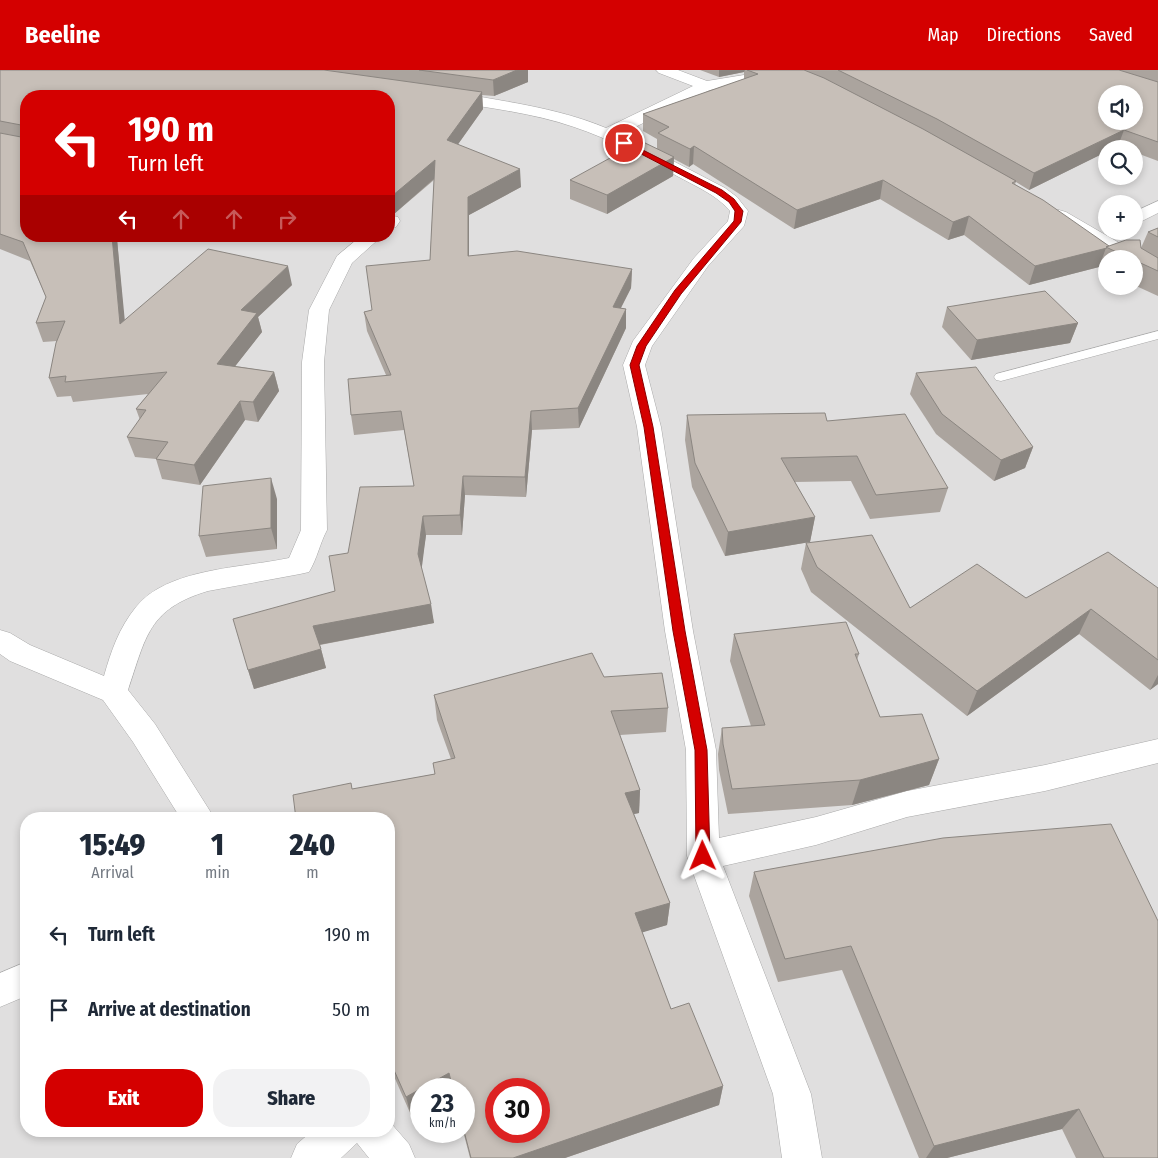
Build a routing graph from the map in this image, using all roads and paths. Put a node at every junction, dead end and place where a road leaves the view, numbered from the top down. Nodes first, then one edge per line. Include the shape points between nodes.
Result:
1 (664, 70) edge
2 (785, 76) edge
3 (706, 86) junction
4 (435, 94) edge
5 (607, 134) junction
6 (1158, 206) edge
7 (1047, 209) edge
8 (1143, 214) edge
9 (1098, 232) edge
10 (1111, 240) edge
11 (366, 242) edge
12 (1124, 250) edge
13 (1158, 335) edge
14 (1001, 377) dead end
15 (0, 640) edge
16 (113, 692) junction
17 (1158, 751) edge
18 (195, 812) edge
19 (703, 856) junction
20 (20, 982) edge
21 (0, 990) edge
22 (335, 1137) edge
23 (376, 1137) edge
24 (310, 1158) edge
25 (395, 1158) edge
26 (802, 1158) edge

1 - 3 street
2 - 3 street via 755,77
3 - 5 street
4 - 5 street via 547,115
5 - 19 street via 719,192 739,211 738,222 678,292 641,346 634,365 649,427 679,631 701,750
6 - 8 street
7 - 9 street
10 - 12 street
11 - 16 street via 344,260 319,310 313,362 314,530 300,565 279,571 204,580 152,607 133,633
13 - 14 lane
15 - 16 street via 20,653
16 - 18 street via 144,733
17 - 19 street via 1045,778 906,804 816,831
19 - 26 street via 792,1094
20 - 21 street
22 - 24 street
23 - 25 street

